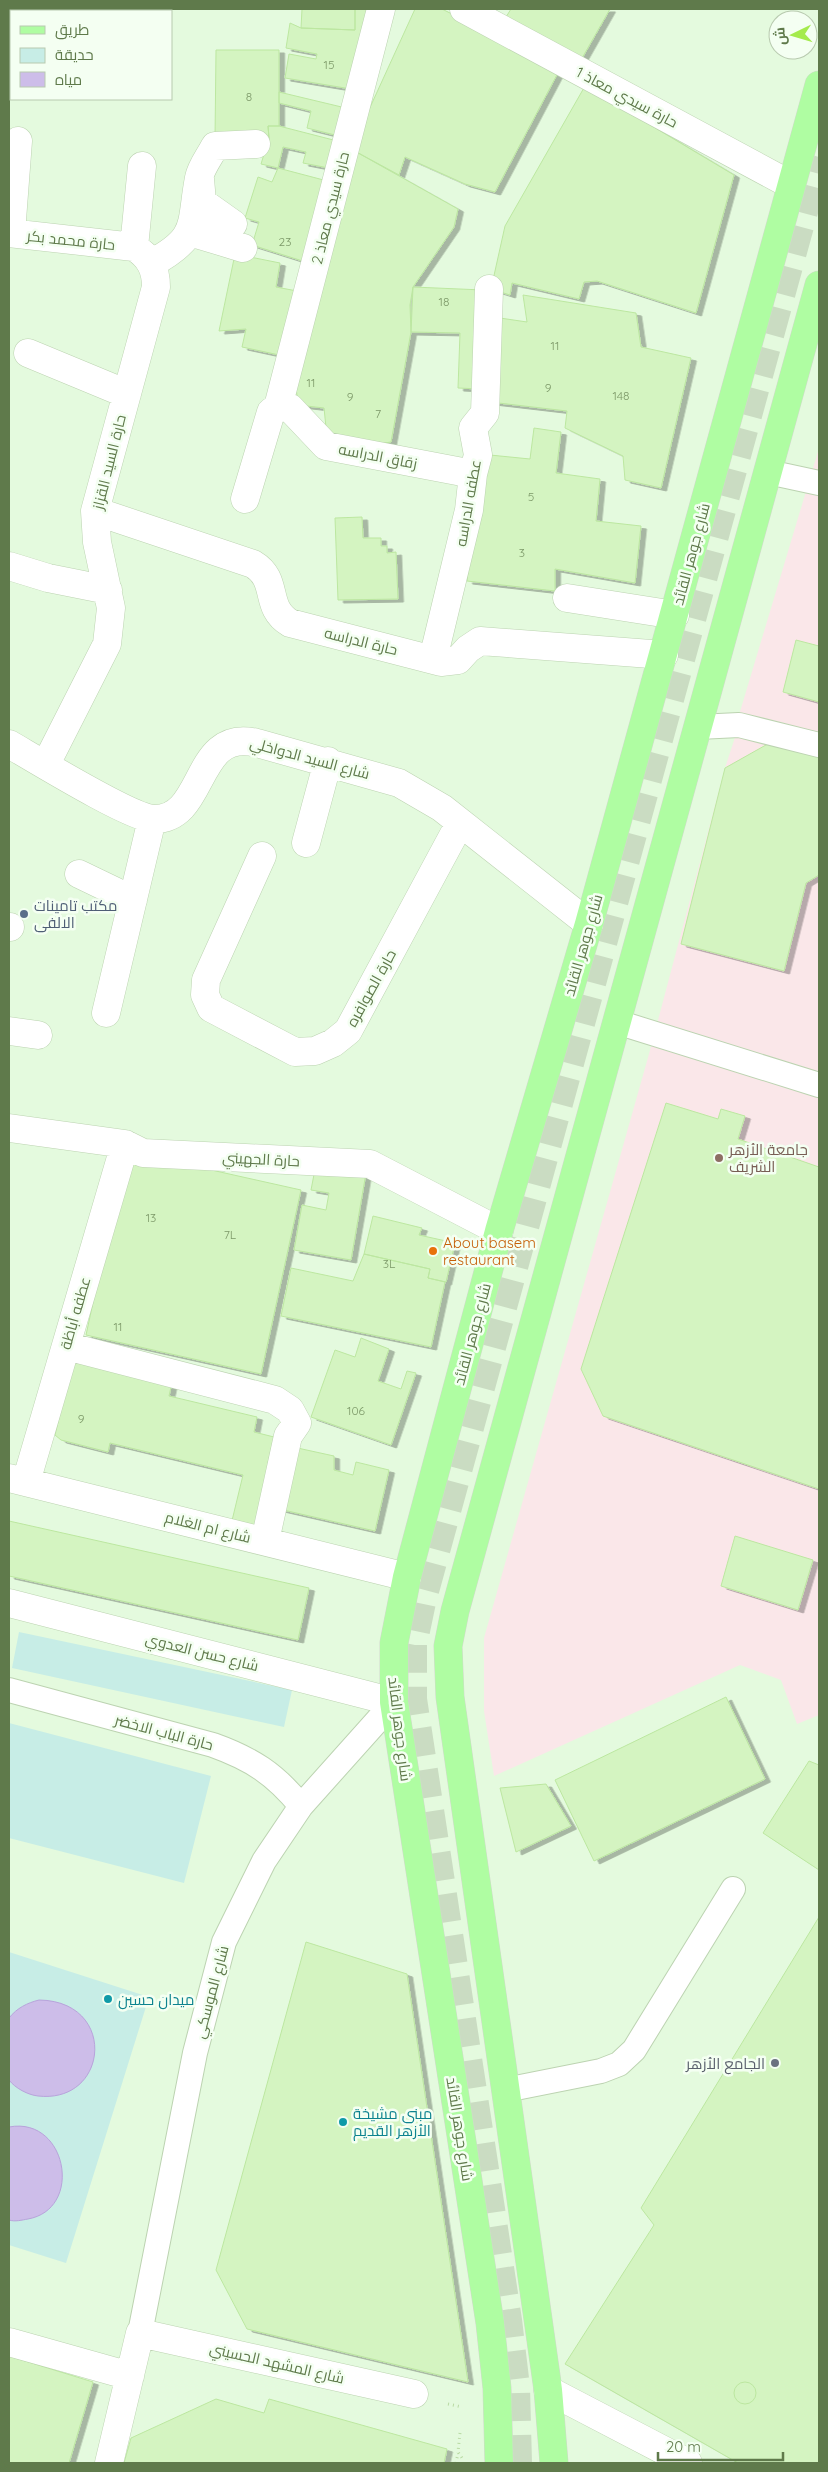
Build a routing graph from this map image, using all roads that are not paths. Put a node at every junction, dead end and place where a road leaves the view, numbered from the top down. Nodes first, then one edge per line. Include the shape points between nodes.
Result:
1 (381, 9) edge
2 (464, 9) edge
3 (819, 85) edge
4 (18, 140) dead end
5 (256, 144) dead end
6 (142, 166) dead end
7 (199, 175) junction
8 (791, 185) junction
9 (190, 232) junction
10 (10, 233) edge
11 (143, 255) junction
12 (819, 285) edge
13 (489, 289) dead end
14 (28, 354) dead end
15 (127, 394) junction
16 (278, 407) junction
17 (768, 472) junction
18 (473, 474) junction
19 (819, 483) edge
20 (245, 500) dead end
21 (95, 511) junction
22 (9, 566) edge
23 (108, 590) junction
24 (566, 598) dead end
25 (675, 616) junction
26 (664, 655) junction
27 (433, 660) junction
28 (698, 727) junction
29 (9, 744) edge
30 (819, 745) edge
31 (328, 761) junction
32 (46, 764) junction
33 (152, 819) junction
34 (460, 823) junction
35 (306, 843) dead end
36 (262, 856) dead end
37 (79, 874) dead end
38 (132, 900) junction
39 (590, 924) junction
40 (106, 1013) dead end
41 (617, 1022) junction
42 (9, 1031) edge
43 (38, 1035) dead end
44 (819, 1085) edge
45 (9, 1128) edge
46 (125, 1144) junction
47 (499, 1231) junction
48 (66, 1346) junction
49 (18, 1480) edge
50 (265, 1541) junction
51 (407, 1577) junction
52 (9, 1603) edge
53 (9, 1690) edge
54 (394, 1702) junction
55 (301, 1806) junction
56 (733, 1889) dead end
57 (505, 2090) junction
58 (140, 2333) junction
59 (9, 2342) edge
60 (130, 2376) junction
61 (548, 2390) junction
62 (414, 2394) road end
63 (109, 2463) edge
64 (499, 2463) edge
65 (554, 2463) edge
66 (688, 2463) edge

1 - 16 street, حارة سيدي معاذ 2
2 - 8 street, حارة سيدي معاذ 1
3 - 8 main road, شارع جوهر القائد
4 - 10 street
5 - 7 street via 215,146
6 - 11 street, حارة السيد القزاز
7 - 9 street
7 - 9 street via 202,202 238,236
8 - 25 main road, شارع جوهر القائد
9 - 11 street via 173,252
10 - 11 street, حارة محمد بكر
11 - 15 street, حارة السيد القزاز via 156,275 156,288
12 - 17 main road
13 - 18 street, عطفه الدراسه via 485,414 473,428 478,455
14 - 15 street
15 - 21 street, حارة السيد القزاز
16 - 18 street, زقاق الدراسه via 290,408 326,446
16 - 20 street via 271,412
17 - 19 lane
17 - 28 main road
18 - 27 street, عطفه الدراسه via 470,510
21 - 23 street, حارة السيد القزاز via 97,542
21 - 27 street, حارة الدراسه via 253,564 267,576 276,611 290,623
22 - 23 street
23 - 32 street, حارة السيد القزاز via 111,608 107,644
24 - 25 street
25 - 26 main road, شارع جوهر القائد
26 - 27 street, حارة الدراسه via 480,641 458,660
26 - 39 main road, شارع جوهر القائد
28 - 30 lane via 739,726
28 - 41 main road
29 - 32 street
31 - 33 street, شارع السيد الدواخلي via 247,740 225,744 216,751 175,814 164,819
31 - 34 street, شارع السيد الدواخلي via 399,783 442,808
31 - 35 street
32 - 33 street via 140,816
33 - 38 street
34 - 36 street, حارة الصوافره via 348,1031 333,1044 315,1051 295,1052 211,1008 205,995 206,980
34 - 39 street, شارع السيد الدواخلي
37 - 38 street
38 - 40 street
39 - 47 main road, شارع جوهر القائد
41 - 44 lane
41 - 57 main road via 460,1592 448,1646 450,1697
42 - 43 street
45 - 46 street, حارة الجهيني
46 - 47 street, حارة الجهيني via 143,1153 370,1164
46 - 48 street, عطفه أباظة
47 - 51 main road, شارع جوهر القائد
48 - 49 street, عطفه أباظة
48 - 50 street via 275,1400 290,1410 297,1423 288,1436
49 - 50 street, شارع ام الغلام
50 - 51 street, شارع ام الغلام
51 - 54 main road, شارع جوهر القائد via 394,1643
52 - 54 street, شارع حسن العدوي
53 - 55 lane, حارة الباب الاخضر via 241,1755 285,1786
54 - 55 lane, شارع الموسكي
54 - 64 main road, شارع جوهر القائد via 490,2323 497,2388
55 - 58 lane, شارع الموسكي via 264,1861 224,1942 195,2053
56 - 57 lane via 634,2050 619,2064 601,2071
57 - 61 main road
58 - 60 street
58 - 62 street, شارع المشهد الحسيني
59 - 60 street
60 - 63 street
61 - 65 main road
61 - 66 street

